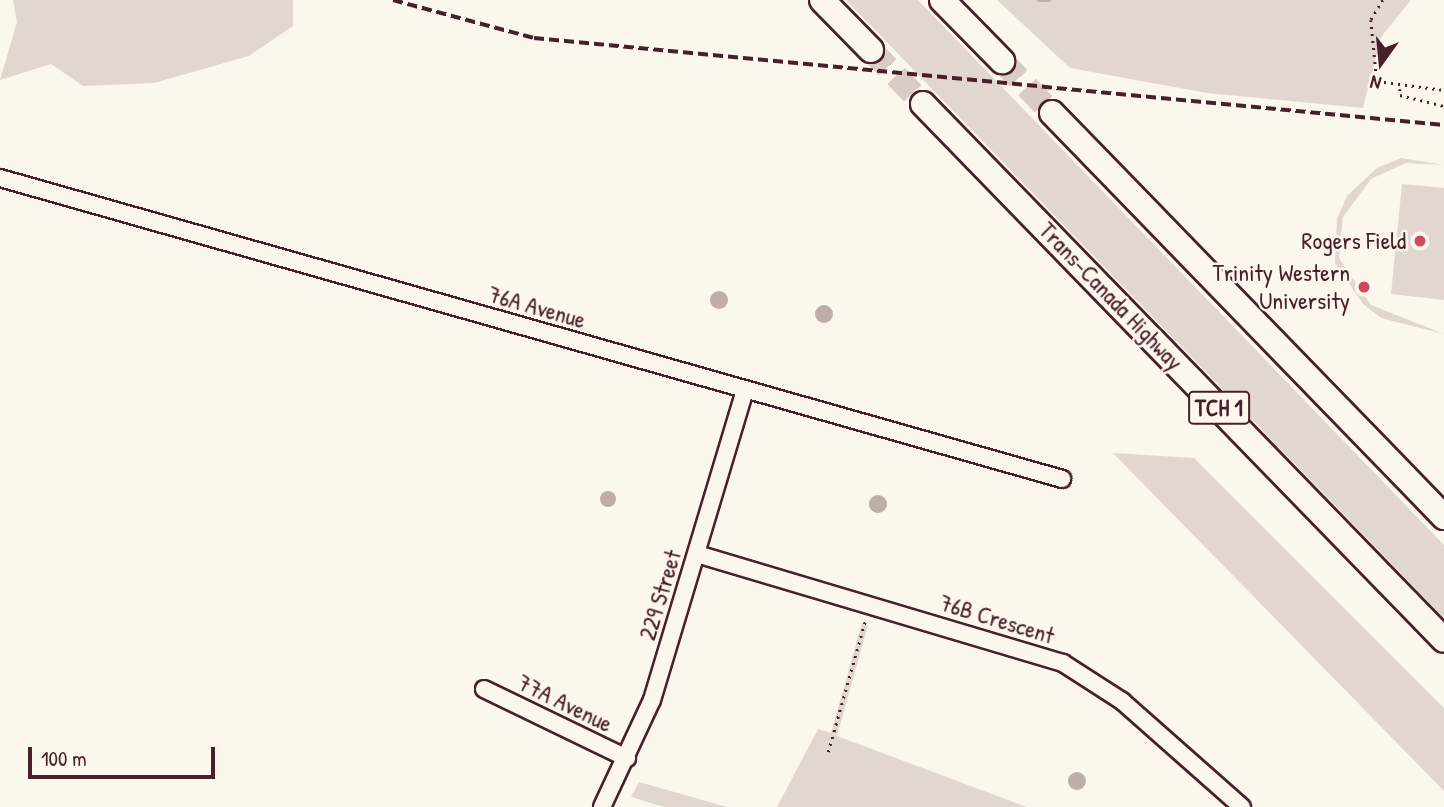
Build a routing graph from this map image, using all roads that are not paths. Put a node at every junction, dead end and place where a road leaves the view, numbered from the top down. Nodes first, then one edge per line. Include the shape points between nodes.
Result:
1 (822, 0) edge
2 (942, 0) edge
3 (871, 50) tunnel mouth
4 (1002, 61) tunnel mouth
5 (923, 104) tunnel mouth
6 (1052, 113) tunnel mouth
7 (0, 178) edge
8 (744, 390) junction
9 (1062, 480) dead end
10 (1444, 517) edge
11 (696, 554) junction
12 (1444, 640) edge
13 (484, 689) dead end
14 (627, 758) junction
15 (602, 807) edge
16 (1242, 807) edge

1 - 3 highway
2 - 4 highway
5 - 12 highway, Trans-Canada Highway / TCH 1
6 - 10 highway
7 - 8 street, 76A Avenue
8 - 9 street, 76A Avenue
8 - 11 street, 229 Street
11 - 14 street, 229 Street via 652,700
11 - 16 street, 76B Crescent via 1033,651 1087,676
13 - 14 street, 77A Avenue
14 - 15 street, 229 Street

